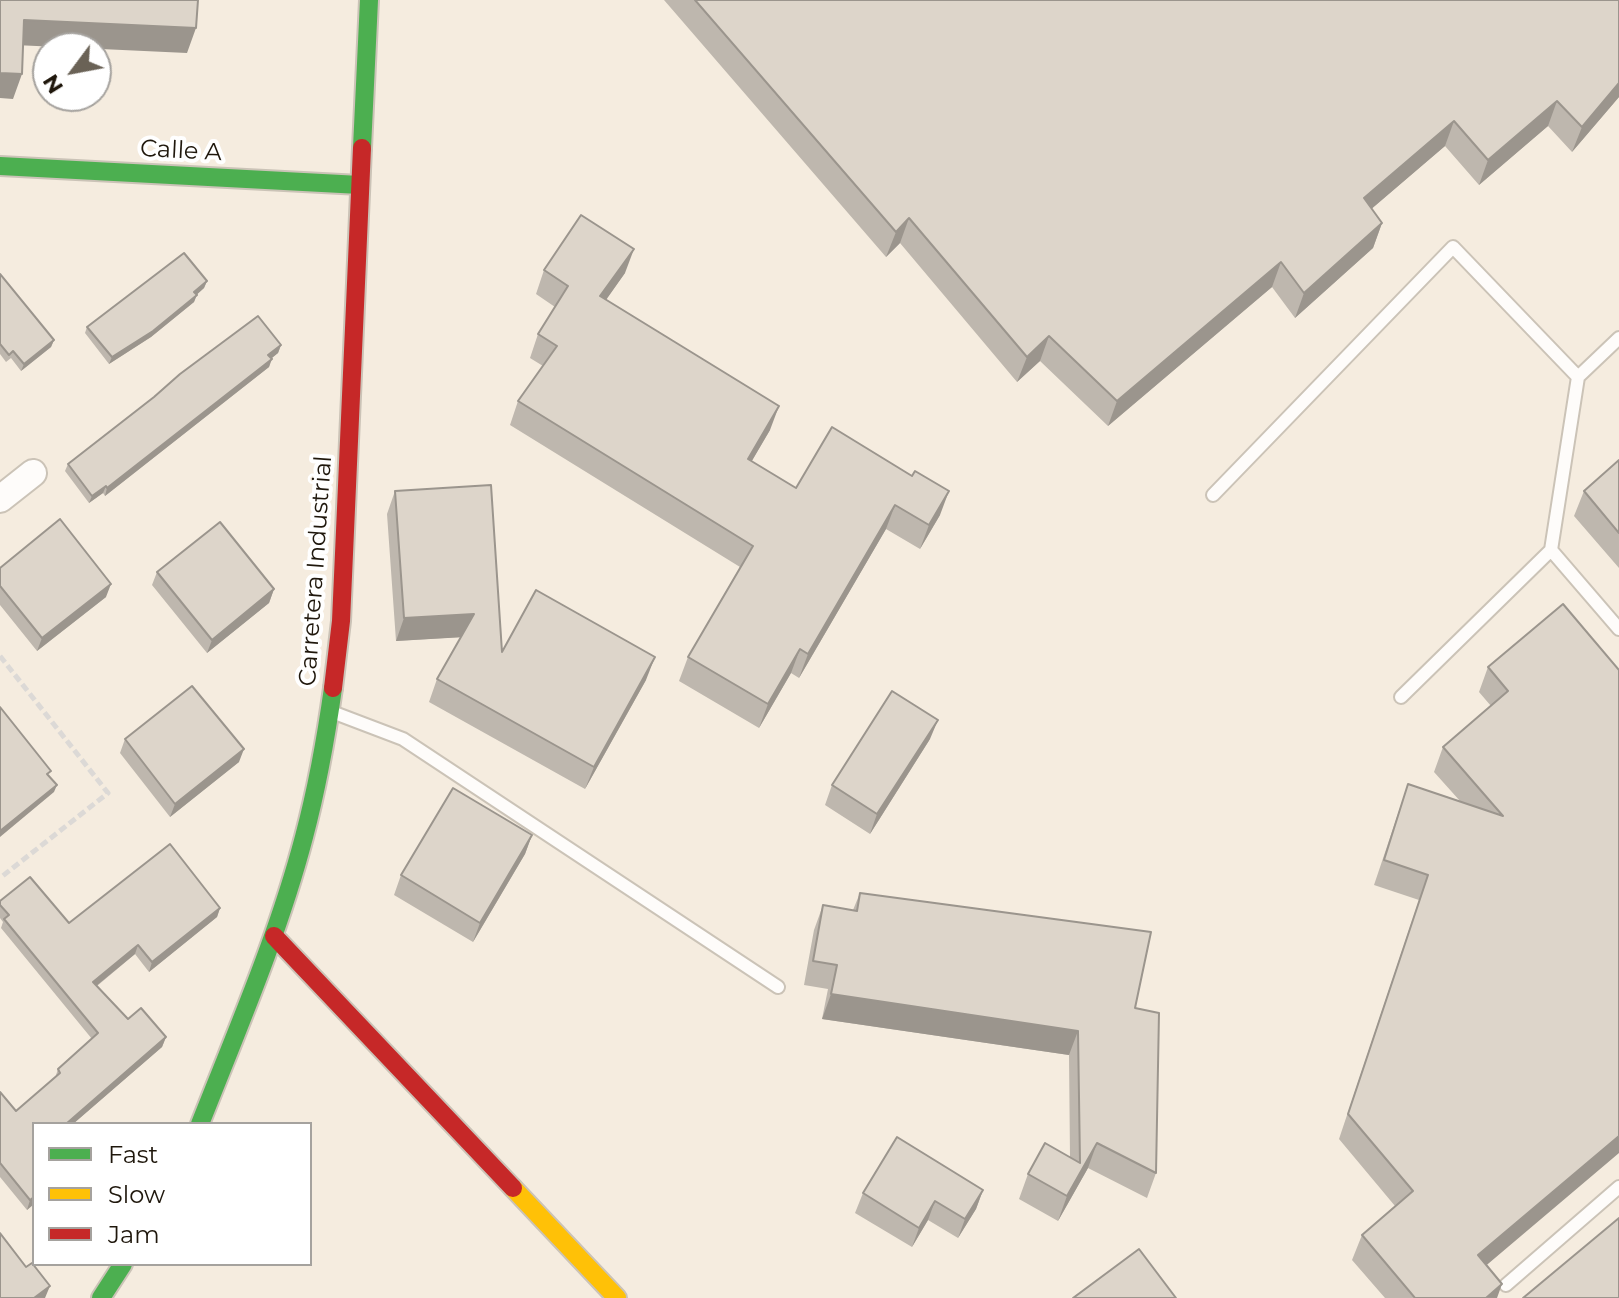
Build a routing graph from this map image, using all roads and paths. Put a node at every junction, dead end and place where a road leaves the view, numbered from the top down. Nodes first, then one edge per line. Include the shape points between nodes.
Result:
1 (369, 0) edge
2 (0, 166) edge
3 (360, 185) junction
4 (1619, 338) edge
5 (1578, 377) junction
6 (33, 473) dead end
7 (1213, 495) dead end
8 (0, 499) edge
9 (1551, 550) junction
10 (1619, 629) edge
11 (0, 656) edge
12 (1401, 697) dead end
13 (329, 711) junction
14 (0, 878) edge
15 (274, 936) junction
16 (778, 987) dead end
17 (201, 1122) edge
18 (1619, 1187) edge
19 (122, 1266) edge
20 (1506, 1285) dead end
21 (101, 1298) edge
22 (617, 1298) edge

1 - 3 street, Carretera Industrial
2 - 3 street, Calle A
3 - 13 street, Carretera Industrial via 341,621
4 - 5 lane
5 - 7 lane via 1453,247
5 - 9 lane
6 - 8 street
9 - 10 lane
9 - 12 lane
11 - 14 path via 108,793
13 - 15 street, Carretera Industrial via 314,797
13 - 16 lane via 403,739
15 - 17 street, Carretera Industrial
15 - 22 street
18 - 20 lane
19 - 21 street

